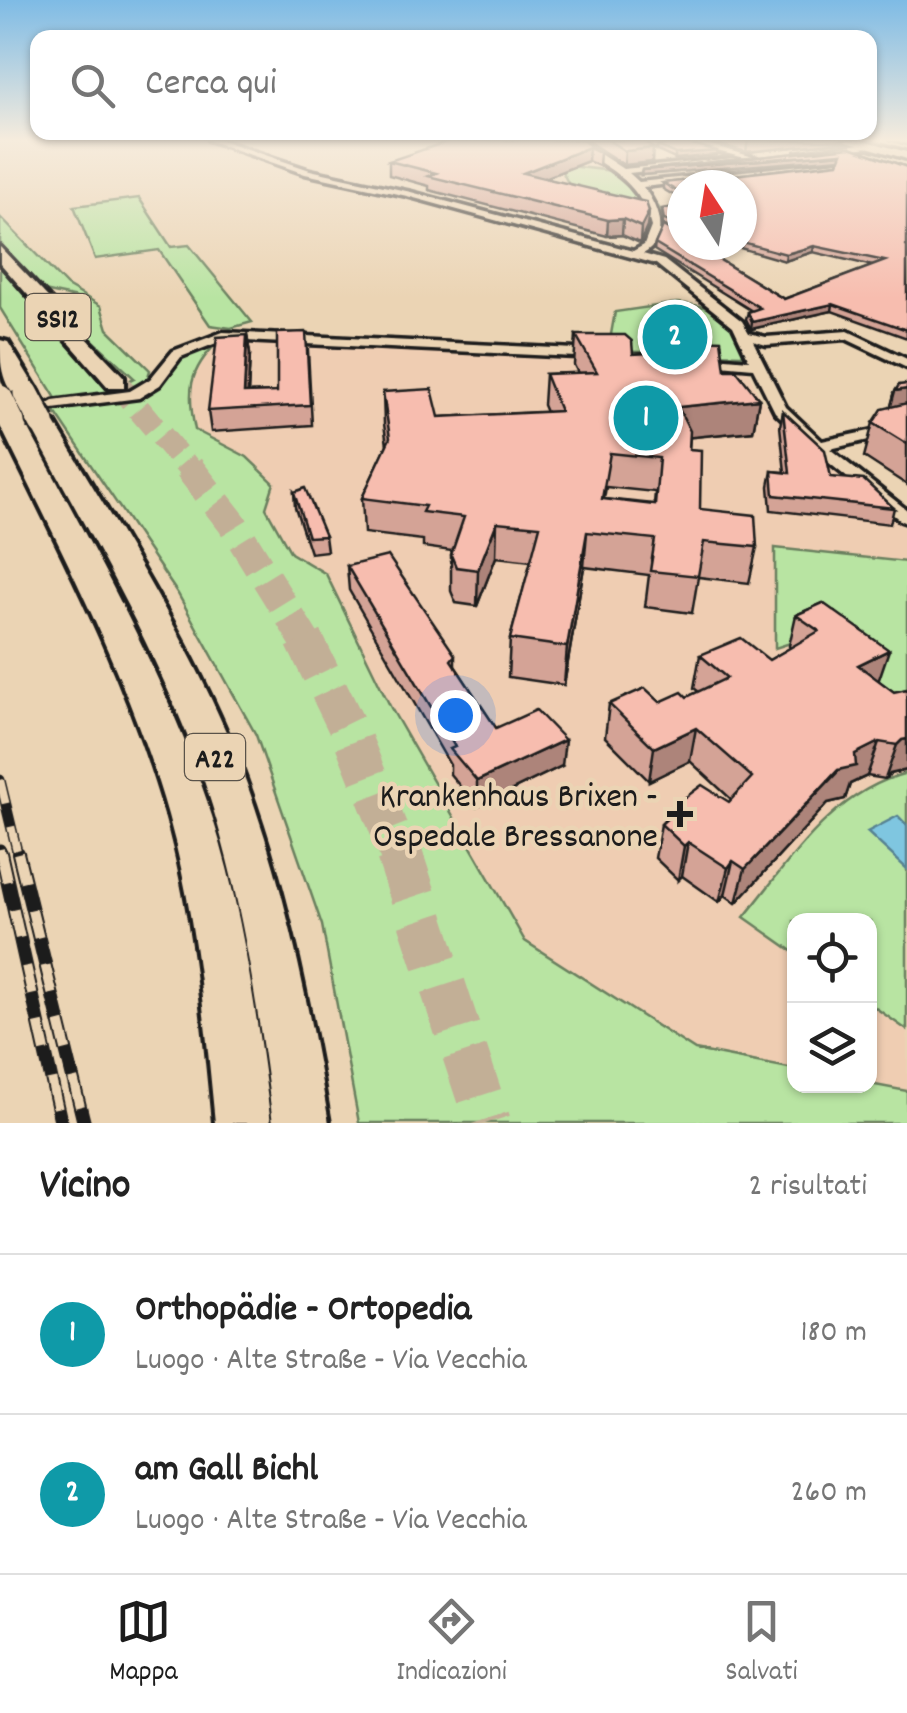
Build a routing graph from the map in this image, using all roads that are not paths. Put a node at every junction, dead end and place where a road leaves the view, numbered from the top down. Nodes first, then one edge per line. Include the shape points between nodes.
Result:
1 (391, 192) edge
2 (643, 192) edge
3 (0, 252) edge
4 (637, 253) junction
5 (746, 336) junction
6 (0, 347) edge
7 (615, 355) edge
8 (690, 360) edge
9 (757, 364) junction
10 (907, 364) edge
11 (116, 382) tunnel mouth
12 (27, 408) edge
13 (907, 427) edge
14 (822, 446) junction
15 (907, 518) edge
16 (243, 1123) edge
17 (300, 1123) edge

1 - 4 street
2 - 4 street via 656,227 648,248
3 - 11 main road, SS12
4 - 5 street via 667,266
5 - 9 street
5 - 10 street via 766,341 848,335
6 - 12 highway, A22
7 - 12 street via 223,336 176,354 155,382 134,395
8 - 9 street
9 - 14 street via 780,409
12 - 16 highway, A22 via 190,818 214,915
12 - 17 highway, A22 via 198,712 226,786 272,958
13 - 14 street
14 - 15 street

